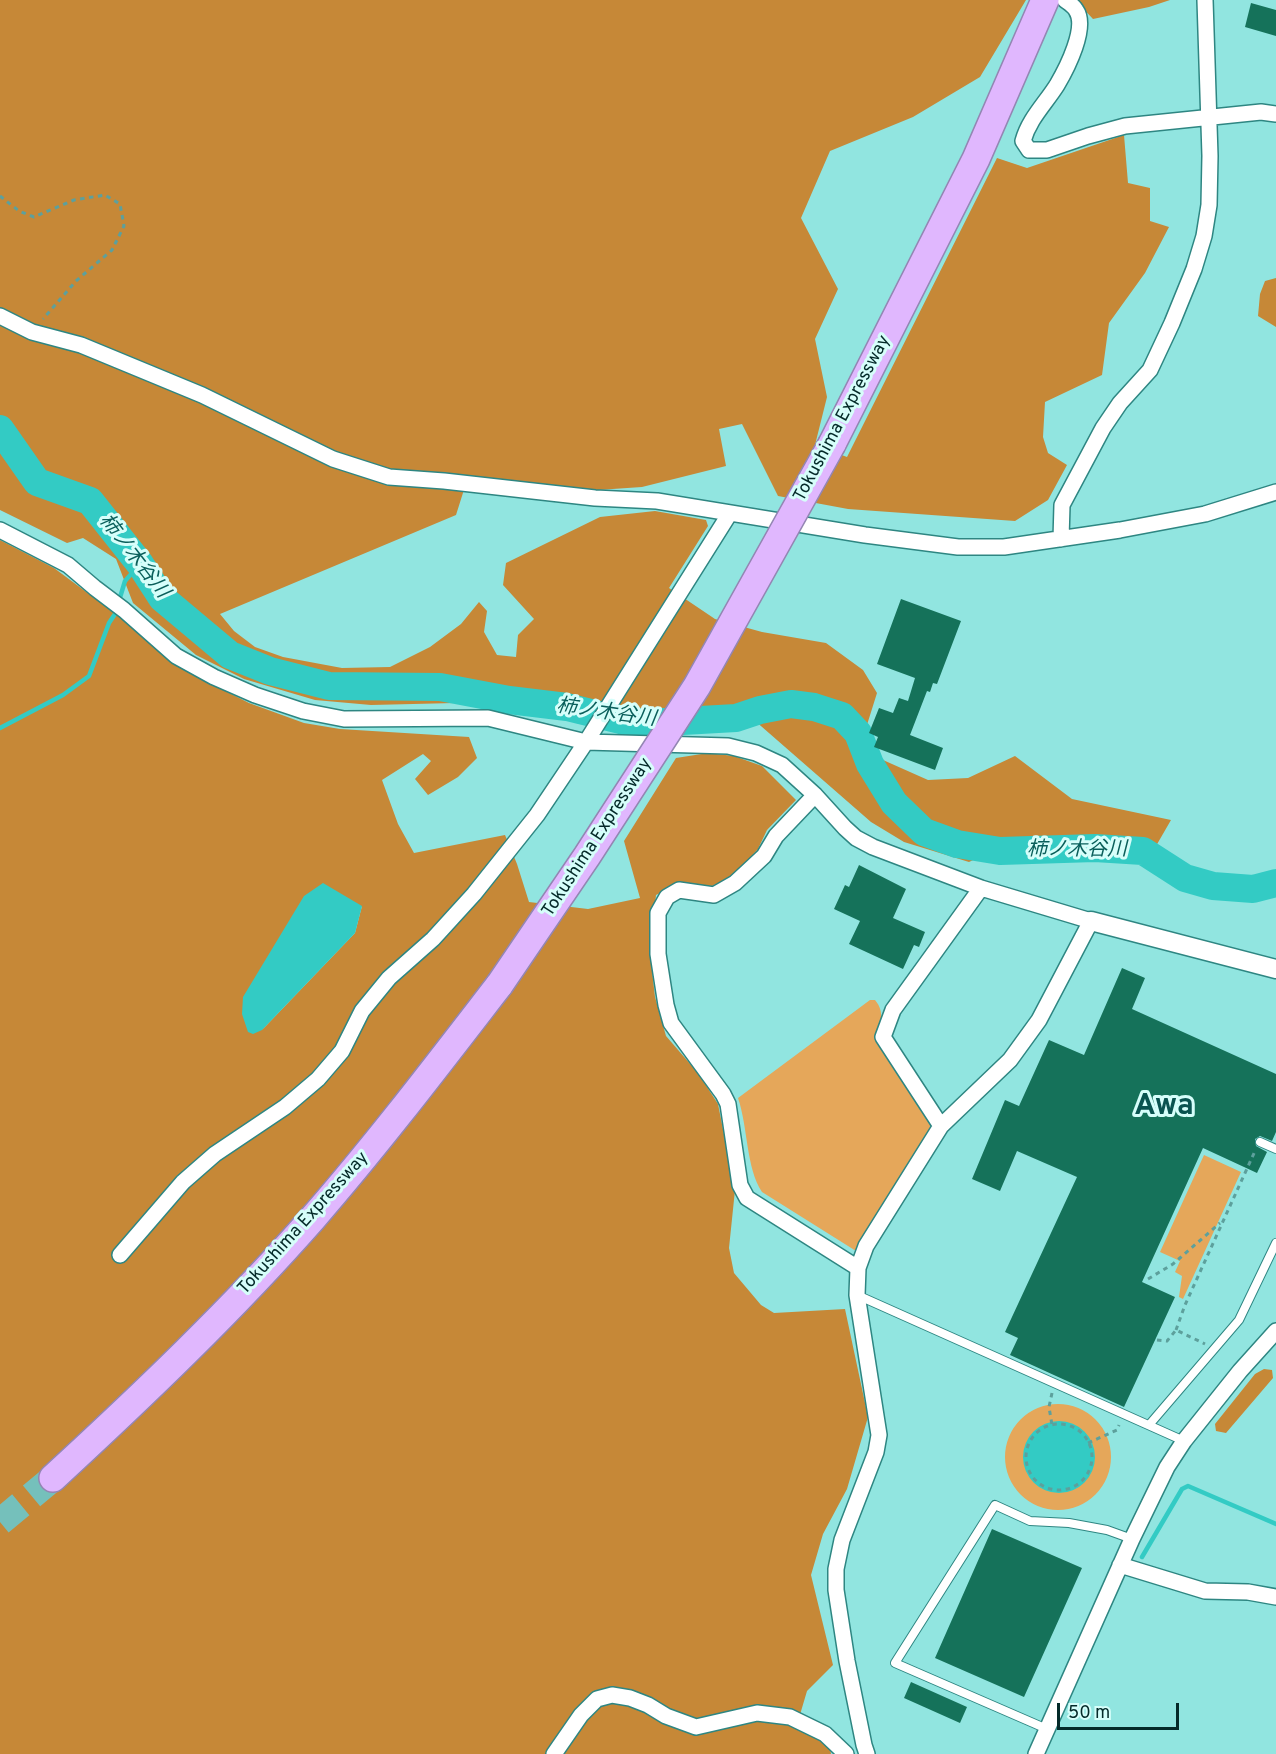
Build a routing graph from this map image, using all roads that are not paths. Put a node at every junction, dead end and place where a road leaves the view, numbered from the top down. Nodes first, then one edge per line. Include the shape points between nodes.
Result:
1 (1205, 0) edge
2 (1051, 1) edge
3 (1276, 114) edge
4 (1209, 118) junction
5 (0, 316) edge
6 (1276, 492) edge
7 (730, 513) junction
8 (0, 531) edge
9 (1061, 539) junction
10 (586, 742) junction
11 (815, 795) junction
12 (981, 888) junction
13 (1091, 921) junction
14 (1276, 969) edge
15 (941, 1126) junction
16 (1260, 1142) road end
17 (1276, 1149) edge
18 (1276, 1243) edge
19 (120, 1255) dead end
20 (858, 1268) junction
21 (857, 1295) junction
22 (1276, 1331) edge
23 (1149, 1425) junction
24 (1184, 1442) junction
25 (53, 1478) tunnel mouth
26 (1132, 1539) junction
27 (1120, 1565) junction
28 (1276, 1597) edge
29 (1047, 1729) junction
30 (554, 1754) edge
31 (846, 1754) edge
32 (867, 1754) edge
33 (1036, 1754) edge

1 - 4 street
2 - 4 street via 1076,10 1079,38 1057,84 1026,129 1023,141 1029,150 1047,150 1125,126
2 - 25 highway, Tokushima Expressway, bridge via 832,444 697,686 587,856 500,984 406,1107 312,1219 217,1321
3 - 4 street
4 - 9 street via 1209,205 1194,269 1150,370 1103,428 1062,505
5 - 7 street via 32,332 81,345 202,394 333,459 389,477 657,501
6 - 9 street via 1205,514
7 - 9 street via 958,547 1004,547
7 - 10 street
8 - 10 street via 68,565 176,656 255,695 344,719 488,718
10 - 11 street via 728,746 782,765
10 - 19 street via 524,833 434,939 390,978 362,1011 342,1051 318,1079 183,1182
11 - 12 street via 856,838
11 - 20 street via 776,836 764,856 735,883 714,895 679,890 667,897 658,913 658,954 671,1023 728,1104 740,1185 747,1198
12 - 13 street
12 - 15 street via 893,1010 883,1037
13 - 14 street
13 - 15 street via 1039,1020 1010,1060
15 - 20 street via 866,1246
16 - 17 lane
18 - 23 lane via 1239,1320
20 - 21 street
21 - 23 lane
21 - 32 street via 879,1435 842,1540 836,1590
22 - 24 street
23 - 24 lane
24 - 26 street via 1167,1467
26 - 27 street
26 - 29 lane via 1069,1523 1030,1521 995,1505 896,1663
27 - 28 street via 1205,1591
27 - 29 street
29 - 33 street
30 - 31 street via 581,1715 597,1699 612,1695 630,1698 696,1727 757,1713 790,1717 825,1734

